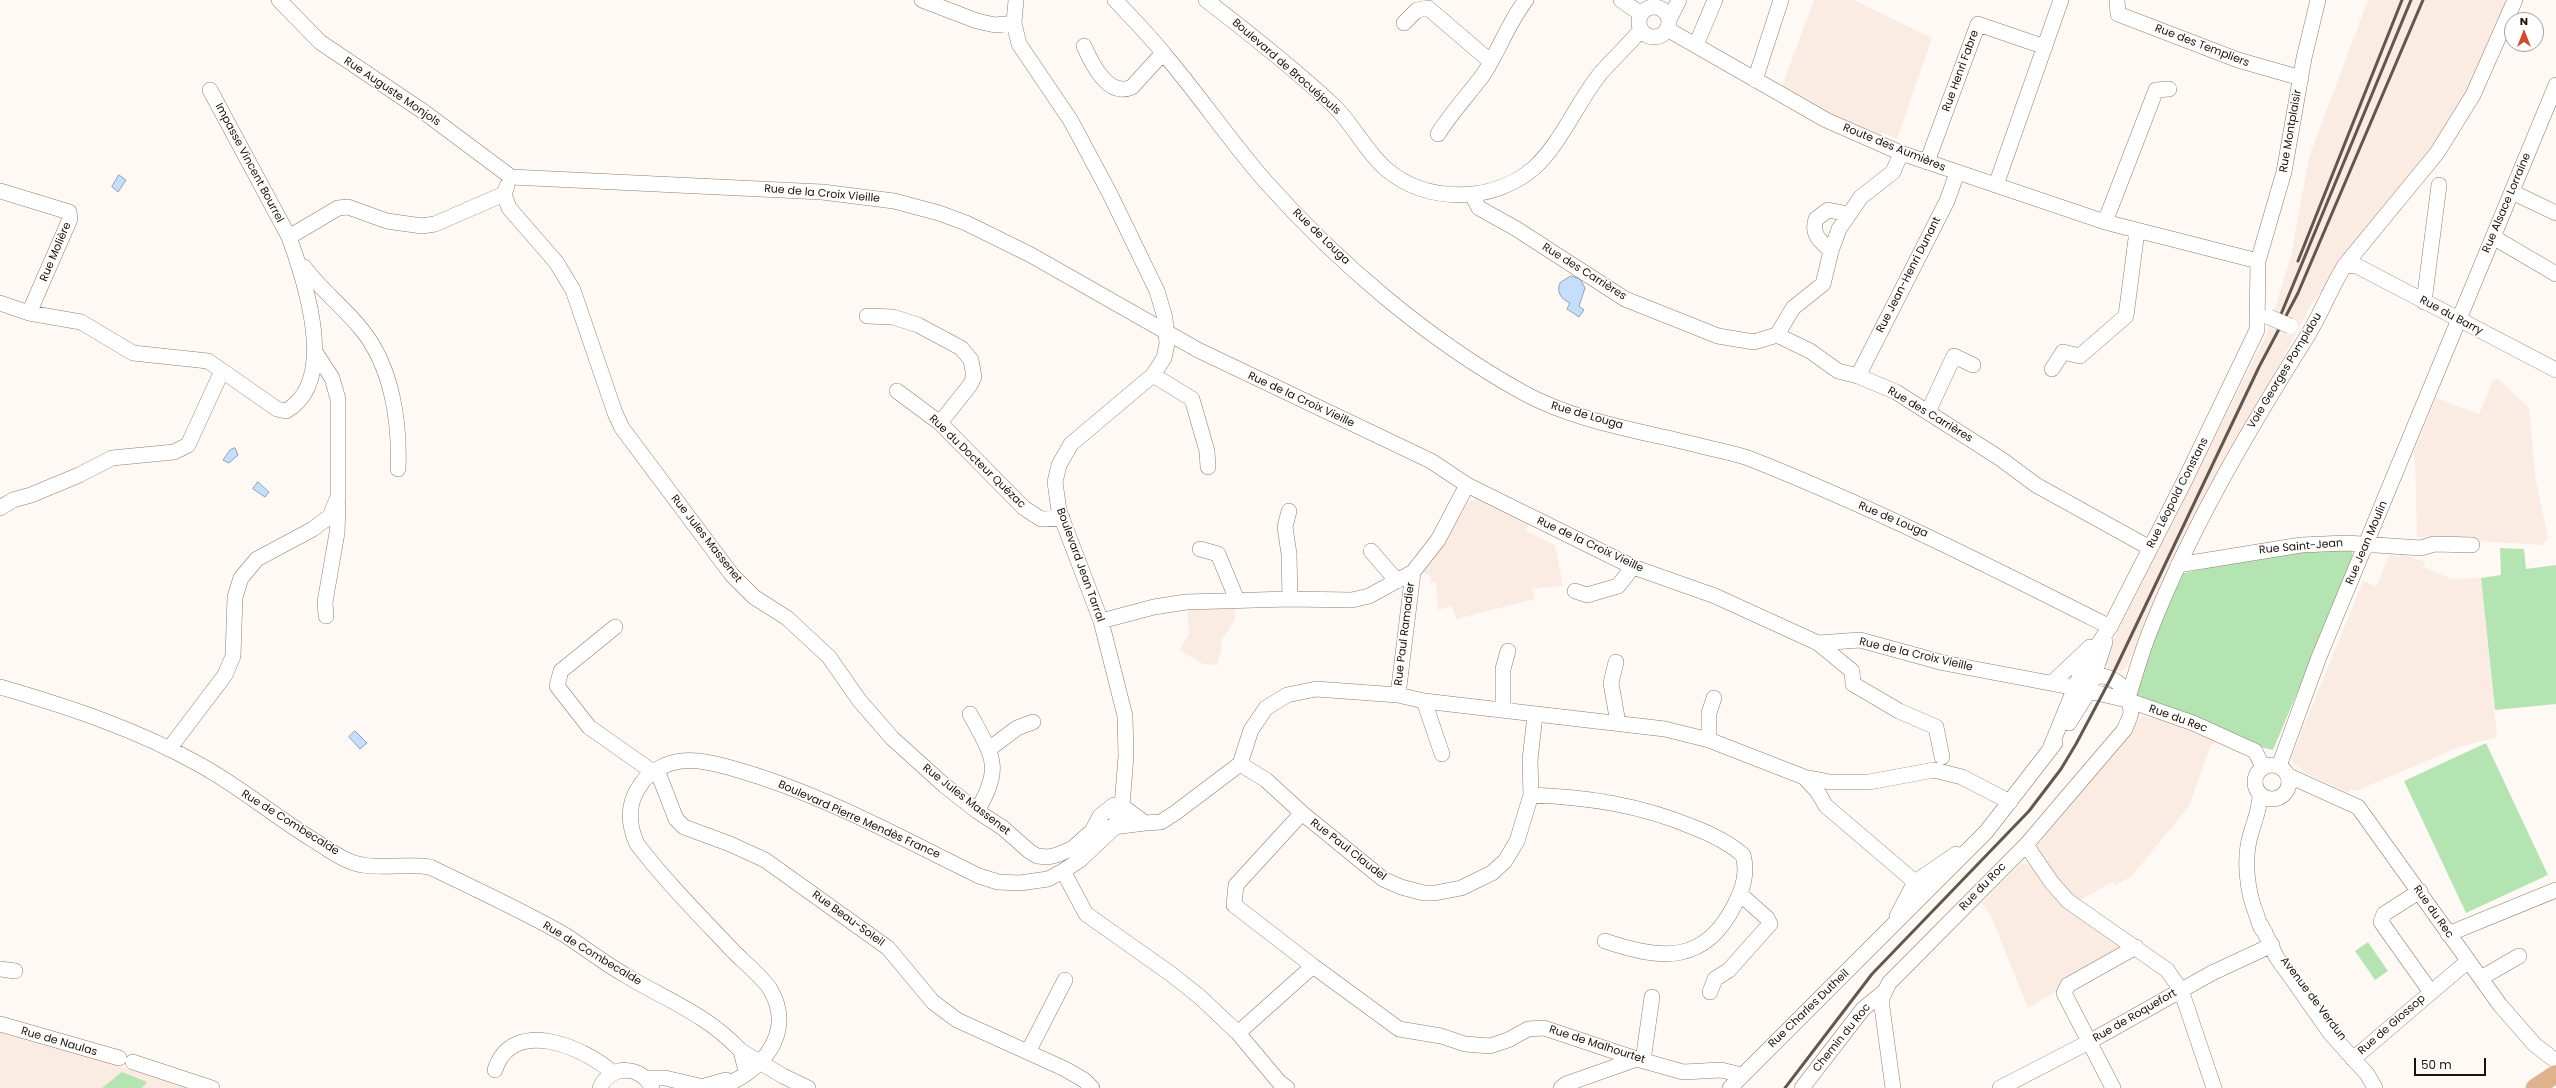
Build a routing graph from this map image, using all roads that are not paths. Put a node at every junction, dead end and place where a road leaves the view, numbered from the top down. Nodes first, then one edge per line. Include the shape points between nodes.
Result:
1 (279, 0) edge
2 (922, 0) edge
3 (1016, 0) edge
4 (1115, 0) edge
5 (1206, 0) edge
6 (1526, 0) edge
7 (1621, 0) edge
8 (1678, 0) edge
9 (1715, 0) edge
10 (1781, 0) edge
11 (2061, 0) edge
12 (2117, 0) edge
13 (2318, 0) edge
14 (2515, 0) edge
15 (1660, 3) edge
16 (1430, 4) edge
17 (1641, 14) junction
18 (1014, 23) junction
19 (1404, 23) dead end
20 (1668, 24) junction
21 (1646, 33) junction
22 (1696, 44) junction
23 (1084, 46) dead end
24 (2045, 47) junction
25 (1164, 52) junction
26 (1490, 61) junction
27 (2301, 78) junction
28 (1755, 80) junction
29 (2556, 85) edge
30 (2169, 89) dead end
31 (210, 90) dead end
32 (1438, 134) dead end
33 (1901, 153) junction
34 (1927, 162) junction
35 (1957, 174) junction
36 (511, 178) junction
37 (1996, 185) junction
38 (2439, 185) dead end
39 (0, 191) edge
40 (2512, 192) junction
41 (504, 194) junction
42 (1472, 195) junction
43 (2556, 213) edge
44 (1848, 214) junction
45 (2105, 222) junction
46 (2138, 231) junction
47 (289, 237) junction
48 (2493, 237) junction
49 (1831, 251) junction
50 (295, 254) junction
51 (2258, 261) junction
52 (2345, 265) junction
53 (2556, 274) edge
54 (2424, 302) junction
55 (0, 303) edge
56 (1163, 308) junction
57 (1132, 312) junction
58 (29, 313) junction
59 (2264, 315) junction
60 (867, 316) dead end
61 (2458, 321) junction
62 (1777, 335) junction
63 (2308, 335) junction
64 (1166, 342) junction
65 (315, 352) junction
66 (1973, 365) dead end
67 (2052, 369) dead end
68 (2556, 370) edge
69 (222, 371) junction
70 (1153, 375) junction
71 (1858, 376) junction
72 (897, 391) dead end
73 (1928, 412) junction
74 (940, 423) junction
75 (1208, 467) dead end
76 (398, 469) dead end
77 (1467, 485) junction
78 (338, 497) junction
79 (0, 508) edge
80 (1289, 511) dead end
81 (1062, 518) junction
82 (2367, 543) junction
83 (2472, 545) dead end
84 (2150, 548) junction
85 (1200, 549) dead end
86 (1371, 551) dead end
87 (2178, 565) junction
88 (1633, 567) junction
89 (1413, 572) junction
90 (1397, 581) junction
91 (1576, 590) dead end
92 (1290, 599) junction
93 (1237, 600) junction
94 (326, 616) dead end
95 (1101, 621) junction
96 (615, 627) dead end
97 (2110, 627) junction
98 (2150, 632) junction
99 (1818, 643) junction
100 (1508, 651) dead end
101 (1616, 662) dead end
102 (2094, 675) junction
103 (2111, 678) junction
104 (2052, 683) junction
105 (0, 687) edge
106 (2081, 687) junction
107 (1398, 695) junction
108 (1714, 698) dead end
109 (2121, 699) junction
110 (1424, 701) junction
111 (1503, 709) junction
112 (2156, 710) junction
113 (970, 714) dead end
114 (1535, 715) junction
115 (1034, 722) dead end
116 (1618, 723) junction
117 (1709, 740) junction
118 (169, 749) junction
119 (989, 750) junction
120 (1442, 754) dead end
121 (2103, 754) junction
122 (1942, 757) dead end
123 (1240, 764) junction
124 (2263, 767) junction
125 (655, 771) junction
126 (1804, 778) junction
127 (2289, 778) junction
128 (1531, 795) junction
129 (2264, 801) junction
130 (2010, 802) junction
131 (1118, 806) junction
132 (977, 811) junction
133 (1302, 813) junction
134 (1145, 824) junction
135 (1986, 832) junction
136 (1103, 833) junction
137 (2026, 845) junction
138 (1063, 871) junction
139 (1915, 882) junction
140 (2556, 890) edge
141 (2420, 891) junction
142 (1740, 894) junction
143 (1889, 931) junction
144 (2266, 934) junction
145 (2448, 934) junction
146 (1605, 941) dead end
147 (2136, 947) junction
148 (2519, 956) dead end
149 (2468, 961) junction
150 (1313, 966) junction
151 (0, 969) edge
152 (15, 971) dead end
153 (2481, 978) junction
154 (1065, 980) dead end
155 (2181, 990) junction
156 (1885, 991) junction
157 (2430, 991) junction
158 (1710, 992) dead end
159 (1652, 997) dead end
160 (0, 1024) edge
161 (1238, 1033) junction
162 (2089, 1042) junction
163 (1028, 1052) junction
164 (1640, 1060) junction
165 (2354, 1060) junction
166 (2556, 1061) edge
167 (753, 1063) junction
168 (495, 1070) dead end
169 (613, 1073) junction
170 (2556, 1074) edge
171 (1742, 1075) junction
172 (2556, 1079) edge
173 (649, 1083) edge
174 (681, 1086) edge
175 (212, 1088) edge
176 (600, 1088) edge
177 (705, 1088) edge
178 (717, 1088) edge
179 (808, 1088) edge
180 (1092, 1088) edge
181 (1287, 1088) edge
182 (1561, 1088) edge
183 (1730, 1088) edge
184 (1802, 1088) edge
185 (1893, 1088) edge
186 (2000, 1088) edge
187 (2113, 1088) edge
188 (2214, 1088) edge
189 (2375, 1088) edge
190 (2535, 1088) edge
191 (2555, 1088) edge

1 - 36 street, Rue Auguste Monjols via 320,42 424,112
2 - 18 street via 977,21 995,25
3 - 18 street
4 - 25 street, Rue de Louga
5 - 42 street, Boulevard de Brocuéjouls via 1333,104 1385,168 1409,184 1437,193
6 - 26 street via 1509,24
7 - 17 street
8 - 20 street
9 - 22 street
10 - 28 street
11 - 24 street
12 - 27 street, Rue des Templiers via 2118,14 2238,60
13 - 27 street, Rue Montplaisir
14 - 52 street, Voie Georges Pompidou via 2474,95 2437,153
15 - 17 street via 1647,8
15 - 20 street
16 - 19 street via 1417,10
16 - 26 street
17 - 21 street via 1639,22
18 - 56 street via 1019,44 1083,141
20 - 21 street via 1661,35
20 - 22 street, Route des Aumières
21 - 42 street, Boulevard de Brocuéjouls via 1600,75 1545,156 1533,168 1517,180
22 - 28 street, Route des Aumières
23 - 25 street via 1092,64 1110,85 1122,89 1132,87
24 - 34 street, Rue Henri Fabre via 1978,24
24 - 37 street
25 - 97 street, Rue de Louga via 1263,178 1336,253 1395,304 1458,351 1522,392 1555,408 1595,420 1745,457 1926,534
26 - 32 street
27 - 51 street, Rue Montplaisir via 2284,172
28 - 33 street, Route des Aumières via 1826,120
29 - 40 street, Rue Alsace Lorraine
30 - 45 street via 2156,90
31 - 47 street, Impasse Vincent Bourrel
33 - 34 street, Route des Aumières
33 - 44 street via 1893,172 1861,197
34 - 35 street, Route des Aumières
35 - 37 street, Route des Aumières
35 - 71 street, Rue Jean-Henri Dunant via 1947,201
36 - 41 street
36 - 57 street, Rue de la Croix Vieille via 822,192 894,201 966,223 1031,255
37 - 45 street, Route des Aumières
38 - 54 street
39 - 58 street, Rue Molière via 69,212 70,219
40 - 43 street
40 - 48 street, Rue Alsace Lorraine
41 - 47 street via 435,224 422,226 387,221 348,207 338,208
41 - 132 street, Rue Jules Massenet via 509,208 556,262 574,290 622,428 732,575 754,597 787,618 828,657 859,700 892,738
42 - 62 street, Rue des Carrières via 1479,208 1516,228 1625,299 1718,336 1754,342
44 - 49 street
44 - 49 street via 1828,210 1816,219 1814,232
45 - 46 street, Route des Aumières
46 - 51 street, Route des Aumières
46 - 67 street via 2126,316 2080,356 2063,352
47 - 50 street, Impasse Vincent Bourrel
48 - 53 street
48 - 61 street, Rue Alsace Lorraine
49 - 62 street via 1824,284 1793,308
50 - 65 street via 307,290
50 - 76 street via 314,281 362,330 386,373 399,442
51 - 59 street, Rue Montplaisir
52 - 54 street, Rue du Barry via 2357,266
52 - 63 street, Voie Georges Pompidou via 2333,283
54 - 61 street, Rue du Barry
55 - 58 street
56 - 57 street
56 - 64 street
57 - 64 street, Rue de la Croix Vieille
58 - 69 street via 81,322 133,353 208,361
59 - 63 street, bridge
59 - 84 street, Rue Léopold Constans
60 - 74 street via 893,317 918,325 961,348 971,360 974,377
61 - 68 street, Rue du Barry
61 - 82 street, Rue Jean Moulin
62 - 71 street, Rue des Carrières via 1810,351 1838,371
63 - 87 street, Voie Georges Pompidou via 2251,428
64 - 70 street, Boulevard Jean Tarral
64 - 77 street, Rue de la Croix Vieille via 1198,350 1431,461
65 - 69 street via 314,369 308,384 297,405 286,411 277,409
65 - 78 street via 332,378 338,399
66 - 73 street via 1954,356
69 - 79 street via 188,445 174,452 112,458 79,476 13,500
70 - 75 street via 1192,399 1207,451
70 - 81 street, Boulevard Jean Tarral via 1084,431 1064,455 1054,482
71 - 73 street, Rue des Carrières via 1896,392
72 - 74 street, Rue du Docteur Quézac
73 - 84 street, Rue des Carrières via 2036,485
74 - 81 street, Rue du Docteur Quézac via 1024,508 1041,519
77 - 88 street, Rue de la Croix Vieille
77 - 89 street via 1447,525
78 - 94 street via 337,534 325,602
78 - 118 street via 330,516 314,529 257,559 241,578 235,597 232,656 225,675
80 - 92 street via 1285,527 1289,554
81 - 95 street, Boulevard Jean Tarral
82 - 83 street, Rue Saint-Jean via 2421,548 2434,544
82 - 87 street, Rue Saint-Jean via 2302,545
82 - 127 street, Rue Jean Moulin via 2319,657
84 - 97 street, Rue Léopold Constans
85 - 93 street via 1218,554
86 - 90 street
87 - 98 street, Voie Georges Pompidou
88 - 91 street via 1618,586 1587,595
88 - 99 street, Rue de la Croix Vieille via 1715,596
89 - 90 street
89 - 107 street, Rue Paul Ramadier
90 - 92 street via 1381,592 1352,600
92 - 93 street
93 - 95 street via 1186,602 1154,607
95 - 131 street, Boulevard Jean Tarral via 1125,716 1124,781
96 - 125 street via 561,671 557,686 589,727
97 - 102 street, Rue Léopold Constans
97 - 104 street, Rue Léopold Constans
97 - 106 street, Rue Léopold Constans via 2085,663
98 - 103 street via 2128,673
98 - 109 street, Voie Georges Pompidou
99 - 104 street, Rue de la Croix Vieille via 1860,640 1944,663
99 - 122 street via 1852,671 1853,684 1899,711 1936,727
100 - 111 street via 1503,669
101 - 116 street via 1611,683
102 - 103 street
102 - 106 street, Rue Léopold Constans
103 - 109 street via 2126,690
104 - 106 street, Rue de la Croix Vieille
105 - 118 street, Rue de Combecalde via 109,722
106 - 109 street, Rue de la Croix Vieille
106 - 130 street, Rue Charles Dutheil via 2049,751
107 - 110 street
107 - 123 street via 1316,689 1287,695 1266,708 1255,724
108 - 117 street via 1709,713
109 - 112 street, Rue du Rec
109 - 121 street, Rue du Roc via 2131,712 2125,729
110 - 111 street
110 - 120 street
111 - 114 street
112 - 121 street via 2139,717 2120,740
112 - 124 street, Rue du Rec via 2193,723 2255,751
113 - 119 street
114 - 116 street
114 - 128 street, Rue Paul Claudel via 1530,760
115 - 119 street via 1017,728
116 - 117 street via 1665,729
117 - 126 street
118 - 167 street, Rue de Combecalde via 203,766 277,818 331,851 363,866 430,867 526,914 565,936 625,976 698,1014 721,1030
119 - 132 street via 993,777 990,789
121 - 137 street, Rue du Roc
123 - 133 street, Rue Paul Claudel via 1266,780
123 - 134 street via 1161,822
124 - 127 street
124 - 129 street via 2255,781
125 - 138 street, Boulevard Pierre Mendès France via 672,762 683,760 759,776 794,789 979,876 998,882 1035,882
125 - 163 street, Rue Beau-Soleil via 676,819 684,827 765,860 888,948 933,1002 957,1020
125 - 167 street, Boulevard Pierre Mendès France via 634,795 630,807 630,830 637,844 755,974 769,1000 772,1021 767,1042
126 - 130 street via 1830,782 1869,782 1934,770 1962,777
126 - 139 street via 1817,791 1826,806
127 - 129 street via 2282,796
127 - 141 street, Rue du Rec via 2358,807 2400,868
128 - 133 street, Rue Paul Claudel via 1517,841 1498,867 1461,888 1435,893 1401,887 1383,879
128 - 142 street via 1604,800 1659,813 1730,843 1743,855 1746,865
129 - 144 street, Avenue de Verdun via 2250,834 2248,884
130 - 135 street, Rue Charles Dutheil
131 - 134 street
131 - 136 street, Boulevard Jean Tarral
131 - 136 street, Rue Jules Massenet via 1100,816
132 - 136 street, Rue Jules Massenet via 1037,856 1048,857
133 - 150 street, Rue de Malhourtet via 1236,885 1234,905
134 - 136 street
135 - 139 street, Rue Charles Dutheil
135 - 143 street, Rue Charles Dutheil
136 - 138 street
137 - 147 street via 2068,901
137 - 156 street, Rue du Roc via 1889,983
138 - 161 street via 1086,914 1171,974
139 - 143 street, Rue Charles Dutheil
140 - 145 street
141 - 145 street, Rue du Rec
141 - 157 street, Rue de Glossop via 2384,914 2381,922
142 - 146 street via 1726,923 1706,942 1677,954 1633,952
142 - 158 street via 1767,918 1770,924 1729,970 1715,979
143 - 171 street, Rue Charles Dutheil
144 - 155 street, Rue de Roquefort
144 - 165 street, Avenue de Verdun via 2337,1029
145 - 149 street, Rue du Rec
147 - 155 street via 2166,970
147 - 162 street via 2068,985 2064,993
148 - 153 street
149 - 153 street, Rue du Rec
149 - 157 street, Rue de Glossop
150 - 161 street
150 - 164 street, Rue de Malhourtet via 1399,1029 1441,1036 1465,1044 1490,1046 1528,1029 1544,1028
151 - 152 street
153 - 166 street, Rue du Rec via 2534,1045
154 - 163 street
155 - 162 street, Rue de Roquefort
155 - 188 street
156 - 184 street, Chemin du Roc via 1863,1008
156 - 185 street, Rue du Roc via 1882,1007
157 - 165 street, Rue de Glossop
159 - 164 street
160 - 175 street, Rue de Naulas
161 - 181 street
162 - 186 street, Rue de Roquefort
162 - 187 street
163 - 180 street, Rue Beau-Soleil via 1065,1069
164 - 171 street, Rue de Malhourtet via 1683,1072 1721,1070
164 - 182 street via 1566,1084
165 - 189 street, Avenue de Verdun via 2363,1077
167 - 177 street, Boulevard Pierre Mendès France via 730,1078
167 - 178 street, Boulevard Pierre Mendès France via 732,1084
167 - 179 street, Rue de Combecalde
168 - 169 street via 506,1050 518,1042 532,1040 553,1042 603,1064
169 - 173 street via 630,1070
169 - 176 street via 606,1078
170 - 190 main road
171 - 183 street, Rue Charles Dutheil
172 - 191 street
173 - 174 street, Boulevard Pierre Mendès France via 665,1078
174 - 177 street, Boulevard Pierre Mendès France

